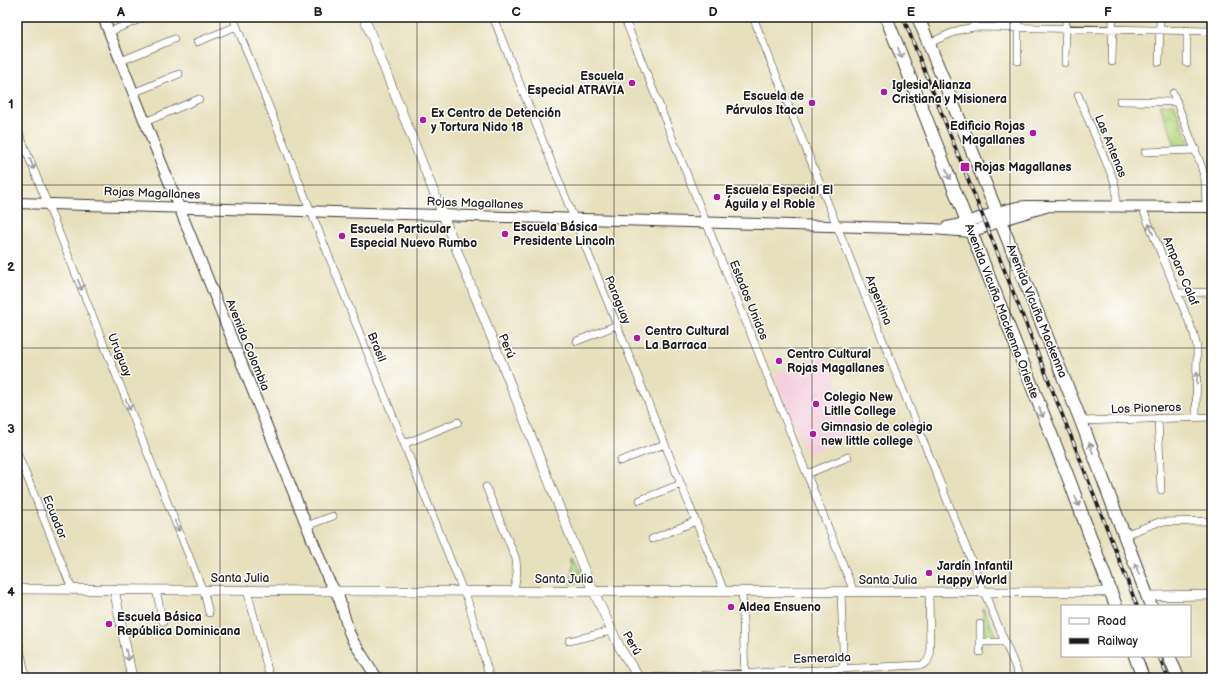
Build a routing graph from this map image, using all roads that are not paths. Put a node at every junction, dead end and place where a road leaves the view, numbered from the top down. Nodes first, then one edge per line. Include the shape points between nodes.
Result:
1 (103, 17) edge
2 (145, 17) edge
3 (233, 17) edge
4 (364, 17) edge
5 (493, 17) edge
6 (624, 17) edge
7 (754, 17) edge
8 (886, 17) edge
9 (918, 17) edge
10 (974, 17) edge
11 (1018, 17) edge
12 (1066, 17) edge
13 (1113, 17) edge
14 (1160, 17) edge
15 (237, 26) junction
16 (974, 27) junction
17 (1018, 28) junction
18 (1065, 29) junction
19 (1113, 29) junction
20 (1160, 30) junction
21 (1187, 30) junction
22 (1212, 31) edge
23 (109, 32) junction
24 (174, 39) dead end
25 (197, 42) dead end
26 (929, 43) junction
27 (120, 61) junction
28 (1018, 61) dead end
29 (1112, 62) dead end
30 (1159, 62) dead end
31 (1187, 62) dead end
32 (1065, 63) dead end
33 (179, 74) dead end
34 (1173, 92) dead end
35 (133, 93) junction
36 (1078, 95) dead end
37 (199, 99) dead end
38 (1120, 101) dead end
39 (1177, 102) junction
40 (145, 122) junction
41 (17, 128) edge
42 (1196, 150) junction
43 (1145, 152) dead end
44 (17, 203) edge
45 (47, 204) junction
46 (1209, 206) edge
47 (179, 207) junction
48 (1116, 207) junction
49 (1142, 207) junction
50 (311, 211) junction
51 (442, 215) junction
52 (999, 217) junction
53 (574, 219) junction
54 (706, 222) junction
55 (838, 227) junction
56 (969, 227) junction
57 (1212, 292) edge
58 (1177, 293) junction
59 (616, 325) junction
60 (577, 341) dead end
61 (1196, 417) junction
62 (1212, 417) edge
63 (1158, 418) junction
64 (1081, 421) junction
65 (458, 422) dead end
66 (404, 444) junction
67 (665, 444) junction
68 (17, 452) edge
69 (848, 457) dead end
70 (620, 461) dead end
71 (807, 474) junction
72 (681, 484) junction
73 (486, 487) dead end
74 (1161, 490) dead end
75 (640, 500) dead end
76 (333, 516) dead end
77 (1212, 520) edge
78 (696, 521) junction
79 (306, 526) junction
80 (1124, 535) junction
81 (652, 539) dead end
82 (17, 589) edge
83 (72, 589) junction
84 (114, 590) junction
85 (156, 590) junction
86 (202, 590) junction
87 (246, 590) junction
88 (335, 591) junction
89 (463, 591) junction
90 (514, 591) junction
91 (593, 591) junction
92 (724, 591) junction
93 (742, 591) junction
94 (841, 592) junction
95 (854, 592) junction
96 (929, 592) junction
97 (984, 592) junction
98 (1111, 592) junction
99 (1212, 595) edge
100 (1149, 601) edge
101 (1116, 605) edge
102 (209, 613) dead end
103 (163, 622) dead end
104 (980, 624) dead end
105 (611, 630) junction
106 (17, 634) edge
107 (569, 641) dead end
108 (980, 642) junction
109 (1005, 642) junction
110 (980, 652) dead end
111 (1135, 657) edge
112 (1169, 657) edge
113 (844, 668) junction
114 (745, 675) edge
115 (26, 678) edge
116 (132, 678) edge
117 (270, 678) edge
118 (375, 678) edge
119 (490, 678) edge
120 (639, 678) edge
121 (646, 678) edge
122 (844, 678) edge
123 (1020, 678) edge
124 (1142, 678) edge
125 (1178, 678) edge

1 - 23 main road, Avenida Colombia
2 - 23 street
3 - 15 street, Brasil
4 - 51 street, Perú
5 - 53 street, Paraguay
6 - 54 street, Estados Unidos
7 - 55 street, Argentina
8 -> 56 main road, Avenida Vicuña Mackenna Oriente
9 - 26 main road, Avenida Vicuña Mackenna
10 - 16 street
11 - 17 street
12 - 18 street
13 - 19 street
14 - 20 street
15 - 25 street
15 - 50 street, Brasil
16 - 17 street
16 - 26 street via 959,30
17 - 18 street
17 - 28 street
18 - 19 street
18 - 32 street
19 - 20 street
19 - 29 street
20 - 21 street
20 - 30 street
21 - 22 street
21 - 31 street
23 - 27 main road, Avenida Colombia
24 - 27 street
26 - 52 main road, Avenida Vicuña Mackenna
27 - 35 main road, Avenida Colombia
33 - 35 street
34 - 39 street
35 - 40 main road, Avenida Colombia
36 - 48 street, Las Antenas via 1114,181
37 - 40 street
38 - 39 street
39 - 42 street
40 - 47 main road, Avenida Colombia
41 -> 45 street, Uruguay
42 - 43 street
42 - 46 street
44 - 45 main road, Rojas Magallanes
45 - 47 main road, Rojas Magallanes
45 -> 86 street, Uruguay
46 - 49 main road, Rojas Magallanes
47 - 50 main road, Rojas Magallanes
47 - 79 main road, Avenida Colombia
48 - 49 main road, Rojas Magallanes
48 - 52 main road, Rojas Magallanes via 1046,207
58 -> 49 street, Amparo Calaf
50 - 51 main road, Rojas Magallanes
50 - 66 street, Brasil
51 - 53 main road, Rojas Magallanes
51 - 91 street, Perú
52 - 56 main road, Rojas Magallanes
52 - 64 main road, Avenida Vicuña Mackenna
53 - 54 main road, Rojas Magallanes
53 - 59 street, Paraguay
54 - 55 main road, Rojas Magallanes
54 - 71 street, Estados Unidos
55 - 56 main road, Rojas Magallanes
55 - 97 street, Argentina
56 -> 98 main road, Avenida Vicuña Mackenna Oriente
57 - 58 street
61 -> 58 street, Amparo Calaf via 1196,340
59 - 60 street
59 - 67 street, Paraguay
61 - 62 street, Los Pioneros
61 - 63 street, Los Pioneros
63 - 64 street, Los Pioneros
63 - 74 street
80 -> 64 main road, Avenida Vicuña Mackenna
65 - 66 street
66 - 89 street, Brasil
67 - 70 street
67 - 72 street, Paraguay
68 - 83 street, Ecuador
69 - 71 street
71 - 95 street, Estados Unidos
72 - 75 street
72 - 78 street, Paraguay
73 - 90 street via 516,559
76 - 79 street
77 - 80 street via 1159,522
78 - 81 street
78 - 92 street, Paraguay
79 - 88 main road, Avenida Colombia
100 -> 80 main road, Avenida Vicuña Mackenna
82 - 83 street, Santa Julia
83 - 84 street, Santa Julia
84 - 85 street, Santa Julia
84 -> 116 street
85 - 86 street, Santa Julia
85 - 103 street
86 - 87 street, Santa Julia
86 - 102 street, Uruguay
87 - 88 street, Santa Julia
87 - 117 street
88 - 89 street, Santa Julia
88 - 118 main road, Avenida Colombia via 351,637
89 - 90 street, Santa Julia
89 - 119 street, Brasil
90 - 91 street, Santa Julia
91 - 92 street, Santa Julia
91 - 105 street, Perú
92 - 93 street, Santa Julia
93 - 94 street, Santa Julia
93 - 114 street
94 - 95 street, Santa Julia
94 - 113 street
95 - 96 street, Santa Julia
96 - 97 street, Santa Julia
96 - 113 street, Esmeralda via 930,655 925,664
97 - 98 street, Santa Julia
97 - 109 street, Argentina
98 - 101 main road, Avenida Vicuña Mackenna Oriente
99 - 100 street
104 - 108 street
105 - 107 street
105 - 120 street, Perú
106 - 115 street
108 - 109 street
108 - 110 street
109 - 123 street, Argentina
111 - 124 main road
112 - 125 main road
113 - 114 street, Esmeralda
113 - 122 street
114 - 121 street, Esmeralda

